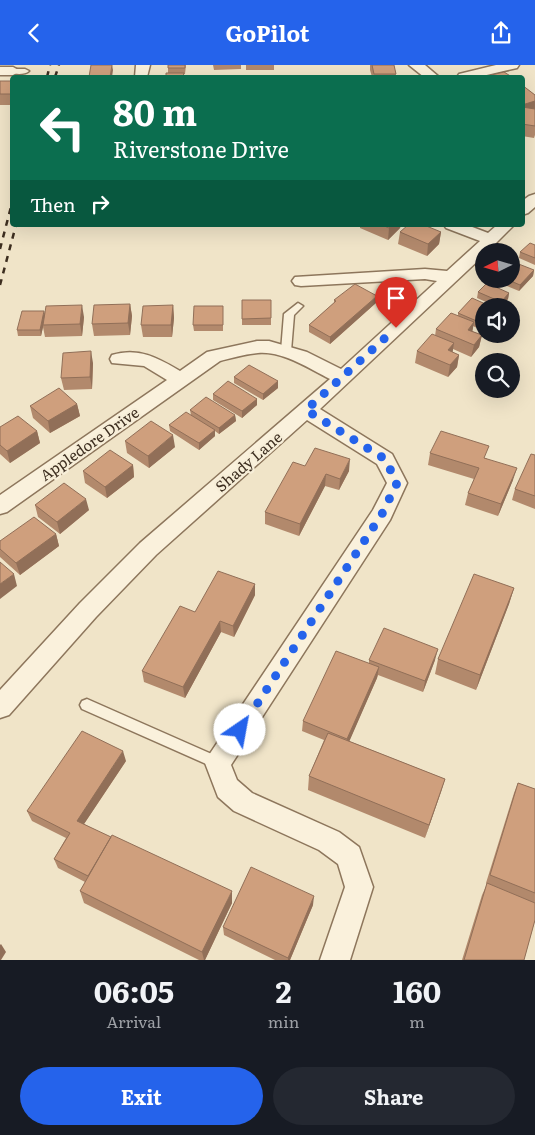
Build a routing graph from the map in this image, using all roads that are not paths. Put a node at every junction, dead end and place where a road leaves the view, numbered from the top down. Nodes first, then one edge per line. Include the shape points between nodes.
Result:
1 (416, 65) edge
2 (512, 65) edge
3 (429, 75) edge
4 (472, 75) edge
5 (535, 199) edge
6 (525, 207) edge
7 (457, 227) edge
8 (504, 227) edge
9 (490, 239) junction
10 (450, 277) junction
11 (301, 281) dead end
12 (298, 306) dead end
13 (286, 351) junction
14 (119, 359) dead end
15 (343, 378) junction
16 (179, 379) junction
17 (306, 410) junction
18 (0, 506) edge
19 (87, 705) dead end
20 (0, 707) edge
21 (218, 763) junction
22 (335, 960) edge

1 - 3 street
2 - 4 street
5 - 6 street
7 - 9 street
8 - 9 street, Shady Lane
9 - 10 street, Shady Lane
10 - 11 street via 424,274
10 - 15 street, Shady Lane
12 - 13 lane via 289,314
13 - 15 street, Appledore Drive
13 - 16 street, Appledore Drive via 263,347 220,353
14 - 16 street via 148,360
15 - 17 street, Shady Lane
16 - 18 street, Appledore Drive
17 - 20 street, Shady Lane via 148,549
17 - 21 street via 385,459 397,483 382,514
19 - 21 lane
21 - 22 street via 227,788 243,802 329,841 349,856 359,887

